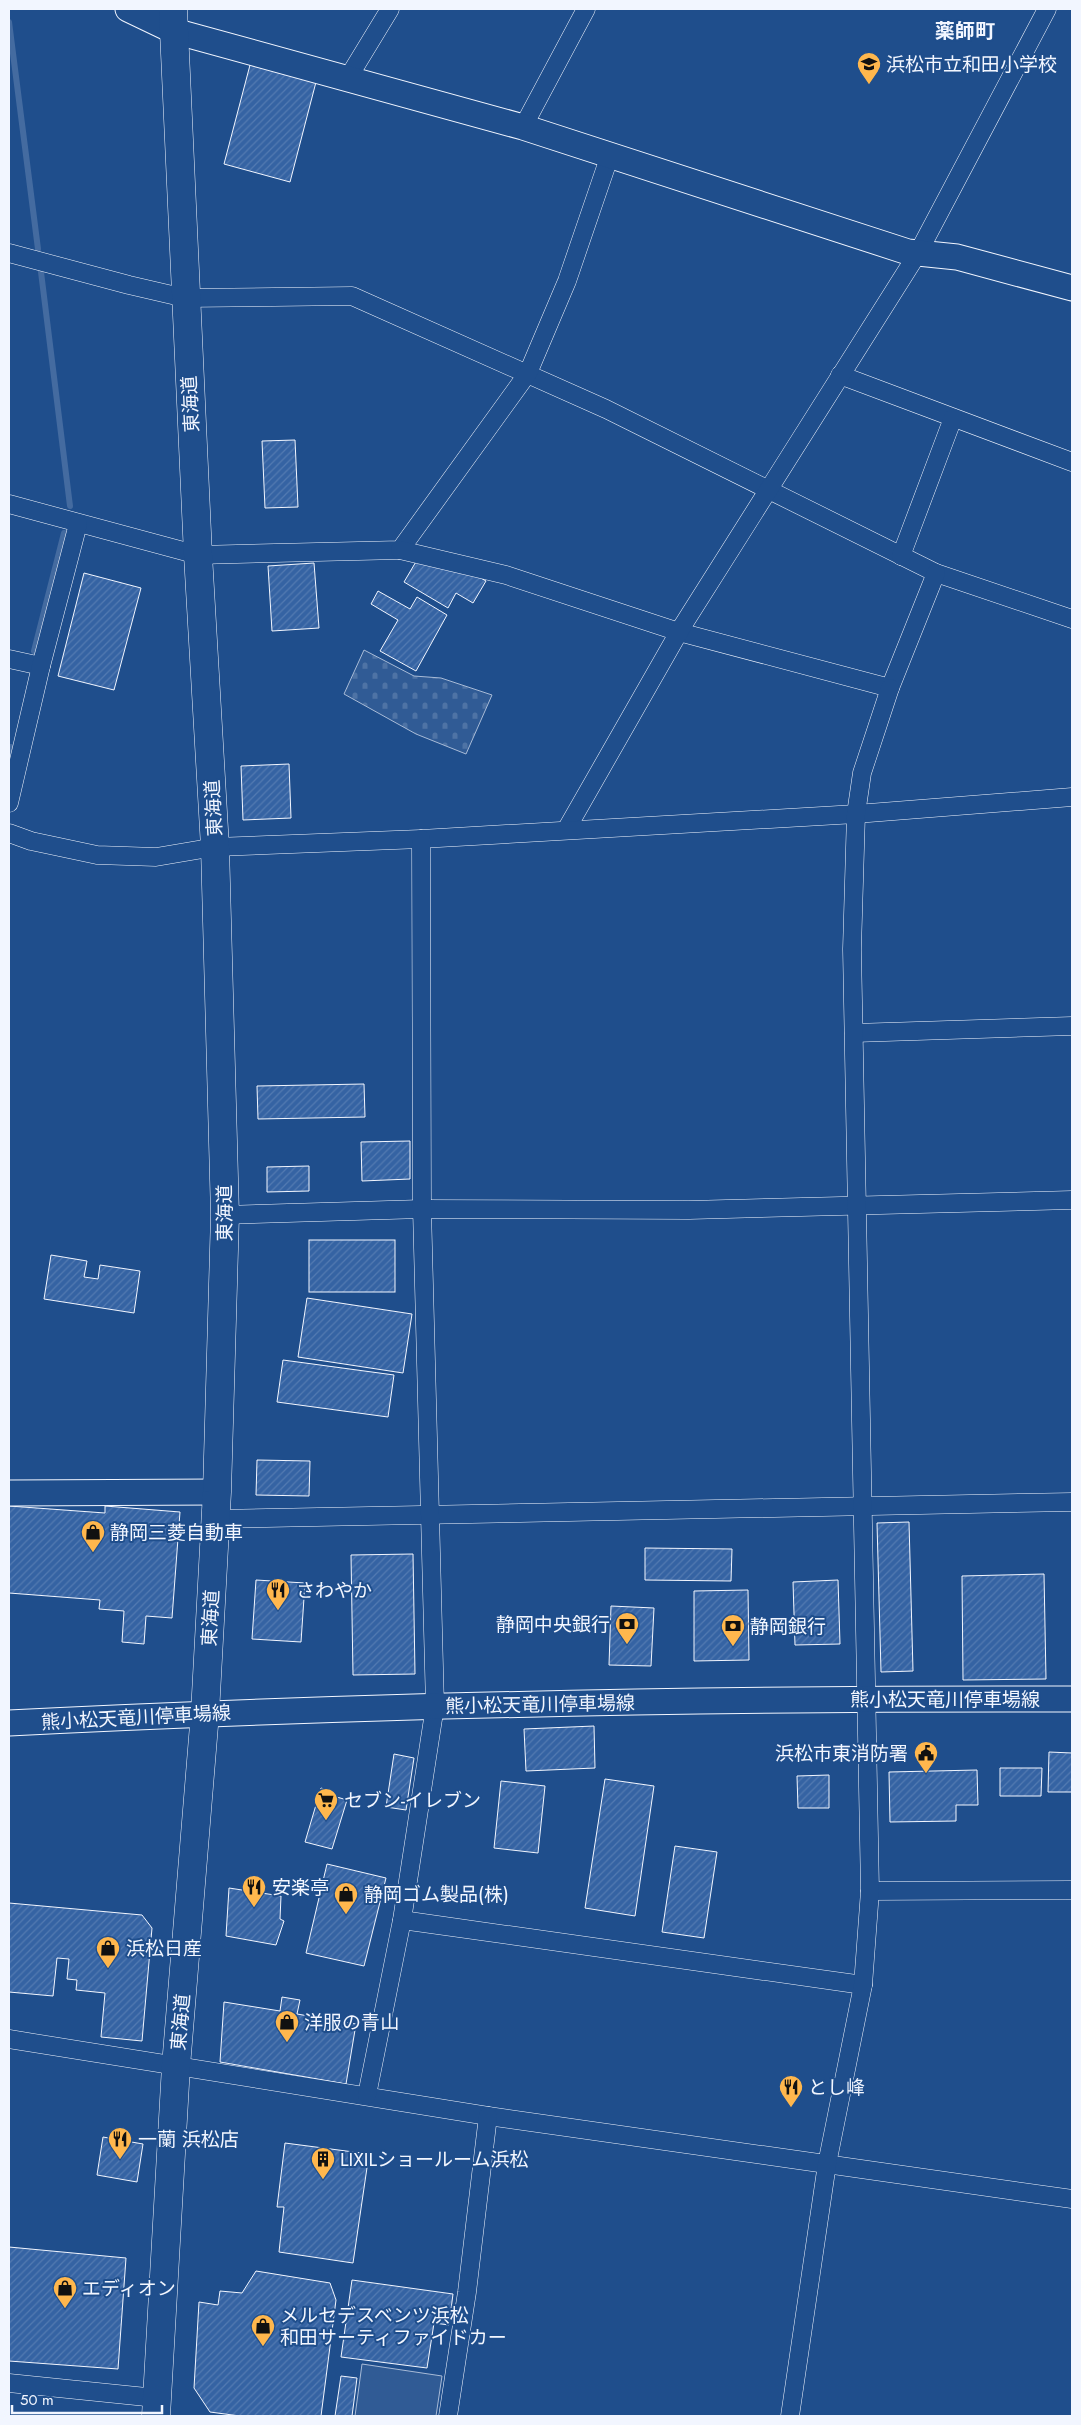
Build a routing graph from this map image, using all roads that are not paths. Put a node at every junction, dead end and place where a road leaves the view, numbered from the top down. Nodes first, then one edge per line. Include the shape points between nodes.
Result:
1 (128, 9) edge
2 (390, 9) edge
3 (586, 9) edge
4 (1046, 9) edge
5 (174, 20) edge
6 (348, 78) junction
7 (523, 127) junction
8 (610, 155) junction
9 (9, 253) edge
10 (918, 253) junction
11 (1072, 288) edge
12 (186, 298) junction
13 (528, 374) junction
14 (840, 375) junction
15 (953, 418) junction
16 (1072, 462) edge
17 (766, 490) junction
18 (9, 504) edge
19 (78, 524) junction
20 (400, 550) junction
21 (198, 554) junction
22 (902, 556) junction
23 (936, 573) junction
24 (1072, 619) edge
25 (680, 632) junction
26 (9, 659) edge
27 (41, 666) junction
28 (890, 688) junction
29 (1072, 797) edge
30 (9, 803) edge
31 (856, 814) junction
32 (566, 830) junction
33 (9, 833) edge
34 (421, 839) junction
35 (215, 847) junction
36 (1072, 1026) edge
37 (854, 1033) junction
38 (1072, 1200) edge
39 (857, 1206) junction
40 (422, 1209) junction
41 (225, 1215) junction
42 (217, 1492) junction
43 (9, 1493) edge
44 (1072, 1502) edge
45 (863, 1504) junction
46 (428, 1513) junction
47 (215, 1518) junction
48 (867, 1699) junction
49 (1072, 1699) edge
50 (434, 1706) junction
51 (204, 1713) junction
52 (9, 1723) edge
53 (1072, 1890) edge
54 (870, 1891) junction
55 (402, 1920) junction
56 (863, 1985) junction
57 (9, 2039) edge
58 (176, 2066) junction
59 (367, 2095) junction
60 (488, 2116) junction
61 (827, 2164) junction
62 (1072, 2200) edge
63 (9, 2384) edge
64 (156, 2407) edge
65 (448, 2416) edge
66 (790, 2416) edge

1 - 5 street
2 - 6 street
3 - 7 street
4 - 10 street
5 - 6 street
5 - 12 highway, 東海道
6 - 7 street
7 - 8 street
8 - 10 street
8 - 13 street via 567,281
9 - 12 street
10 - 11 street via 956,257
10 - 14 street
12 - 13 street via 352,296
12 - 21 highway, 東海道
13 - 17 street via 606,408
13 - 20 street
14 - 15 street
14 - 17 street
15 - 16 street
15 - 22 street
17 - 22 street
17 - 25 street
18 - 19 street
19 - 21 street
19 - 27 street
20 - 21 street
20 - 25 street via 506,575
21 - 35 highway, 東海道
22 - 23 street
23 - 24 street
23 - 28 street
25 - 28 street
25 - 32 street
26 - 27 street
27 - 30 street
28 - 31 street via 862,773
29 - 31 street
31 - 32 street
31 - 37 street via 852,949
32 - 34 street
33 - 35 street via 97,855 156,857
34 - 35 street
34 - 40 street
35 - 41 highway, 東海道
36 - 37 street
37 - 39 street
38 - 39 street
39 - 40 street via 688,1210
39 - 45 street
40 - 41 street
40 - 46 street
41 - 42 highway, 東海道
42 - 43 street
42 - 47 highway, 東海道
44 - 45 street
45 - 46 street
45 - 48 street
46 - 47 street
46 - 50 street
47 - 51 highway, 東海道
48 - 49 street, 熊小松天竜川停車場線
48 - 50 street, 熊小松天竜川停車場線
48 - 54 street
50 - 51 street, 熊小松天竜川停車場線
50 - 55 street
51 - 52 street, 熊小松天竜川停車場線
51 - 58 highway, 東海道
53 - 54 street
54 - 56 street
55 - 56 street
55 - 59 street
56 - 61 street
57 - 58 street
58 - 59 street
58 - 64 highway, 東海道
59 - 60 street
60 - 61 street
60 - 65 street
61 - 62 street
61 - 66 street
63 - 64 street

